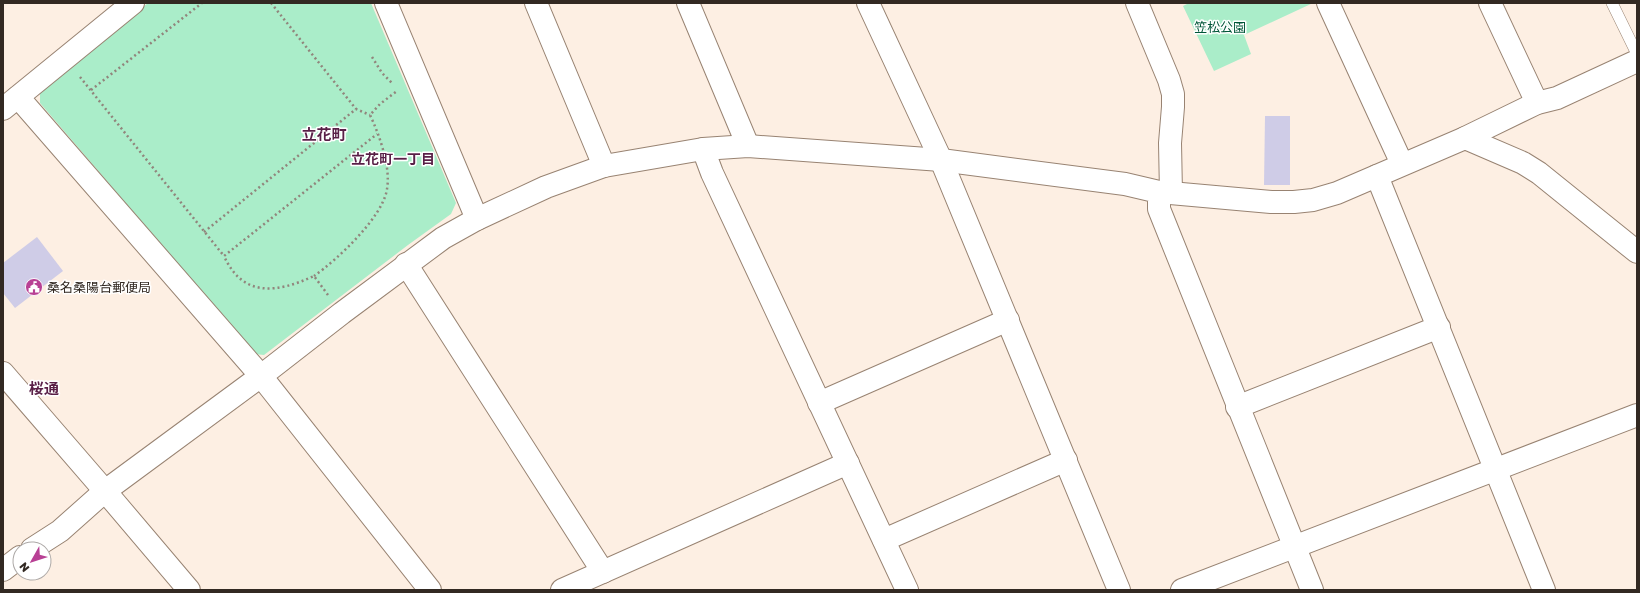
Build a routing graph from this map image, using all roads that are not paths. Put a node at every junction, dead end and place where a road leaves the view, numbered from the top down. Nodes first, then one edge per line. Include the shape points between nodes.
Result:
1 (133, 3) edge
2 (386, 3) edge
3 (536, 3) edge
4 (688, 3) edge
5 (868, 3) edge
6 (1137, 3) edge
7 (1329, 3) edge
8 (1490, 3) edge
9 (1612, 3) edge
10 (1637, 54) edge
11 (1637, 61) edge
12 (11, 103) edge
13 (1537, 103) junction
14 (1465, 138) junction
15 (748, 146) junction
16 (703, 149) junction
17 (941, 160) junction
18 (1402, 164) junction
19 (604, 166) junction
20 (1377, 176) junction
21 (1165, 193) junction
22 (477, 219) junction
23 (1637, 252) edge
24 (406, 264) junction
25 (1008, 320) junction
26 (1439, 327) junction
27 (3, 373) edge
28 (261, 376) junction
29 (819, 403) junction
30 (1237, 407) junction
31 (1637, 415) edge
32 (1066, 460) junction
33 (848, 463) junction
34 (1494, 468) junction
35 (105, 491) junction
36 (884, 540) junction
37 (44, 541) edge
38 (1294, 546) junction
39 (12, 563) edge
40 (3, 570) edge
41 (602, 572) junction
42 (188, 590) edge
43 (430, 590) edge
44 (562, 590) edge
45 (907, 590) edge
46 (1119, 590) edge
47 (1182, 590) edge
48 (1312, 590) edge
49 (1544, 590) edge

1 - 12 street
2 - 22 street
3 - 19 street
4 - 15 street
5 - 17 street
6 - 21 street via 1169,80 1172,94
7 - 18 street
8 - 13 street
9 - 10 lane
11 - 13 street via 1557,98
12 - 28 street
13 - 14 street
14 - 18 street
14 - 23 street via 1522,163 1538,173
15 - 16 street
15 - 17 street
16 - 19 street
16 - 29 street
17 - 21 street via 1125,184
17 - 25 street
18 - 20 street
19 - 22 street via 546,187
20 - 21 street via 1336,193 1313,200 1294,202
20 - 26 street
21 - 30 street via 1159,210
22 - 24 street via 443,238
24 - 28 street
24 - 41 street
25 - 29 street
25 - 32 street
26 - 30 street
26 - 34 street
27 - 35 street
28 - 35 street
28 - 43 street
29 - 33 street
30 - 38 street
31 - 34 street
32 - 36 street
32 - 46 street
33 - 36 street
33 - 41 street
34 - 38 street
34 - 49 street
35 - 37 street via 60,531
35 - 42 street
36 - 45 street
38 - 47 street
38 - 48 street
39 - 40 street
41 - 44 street

